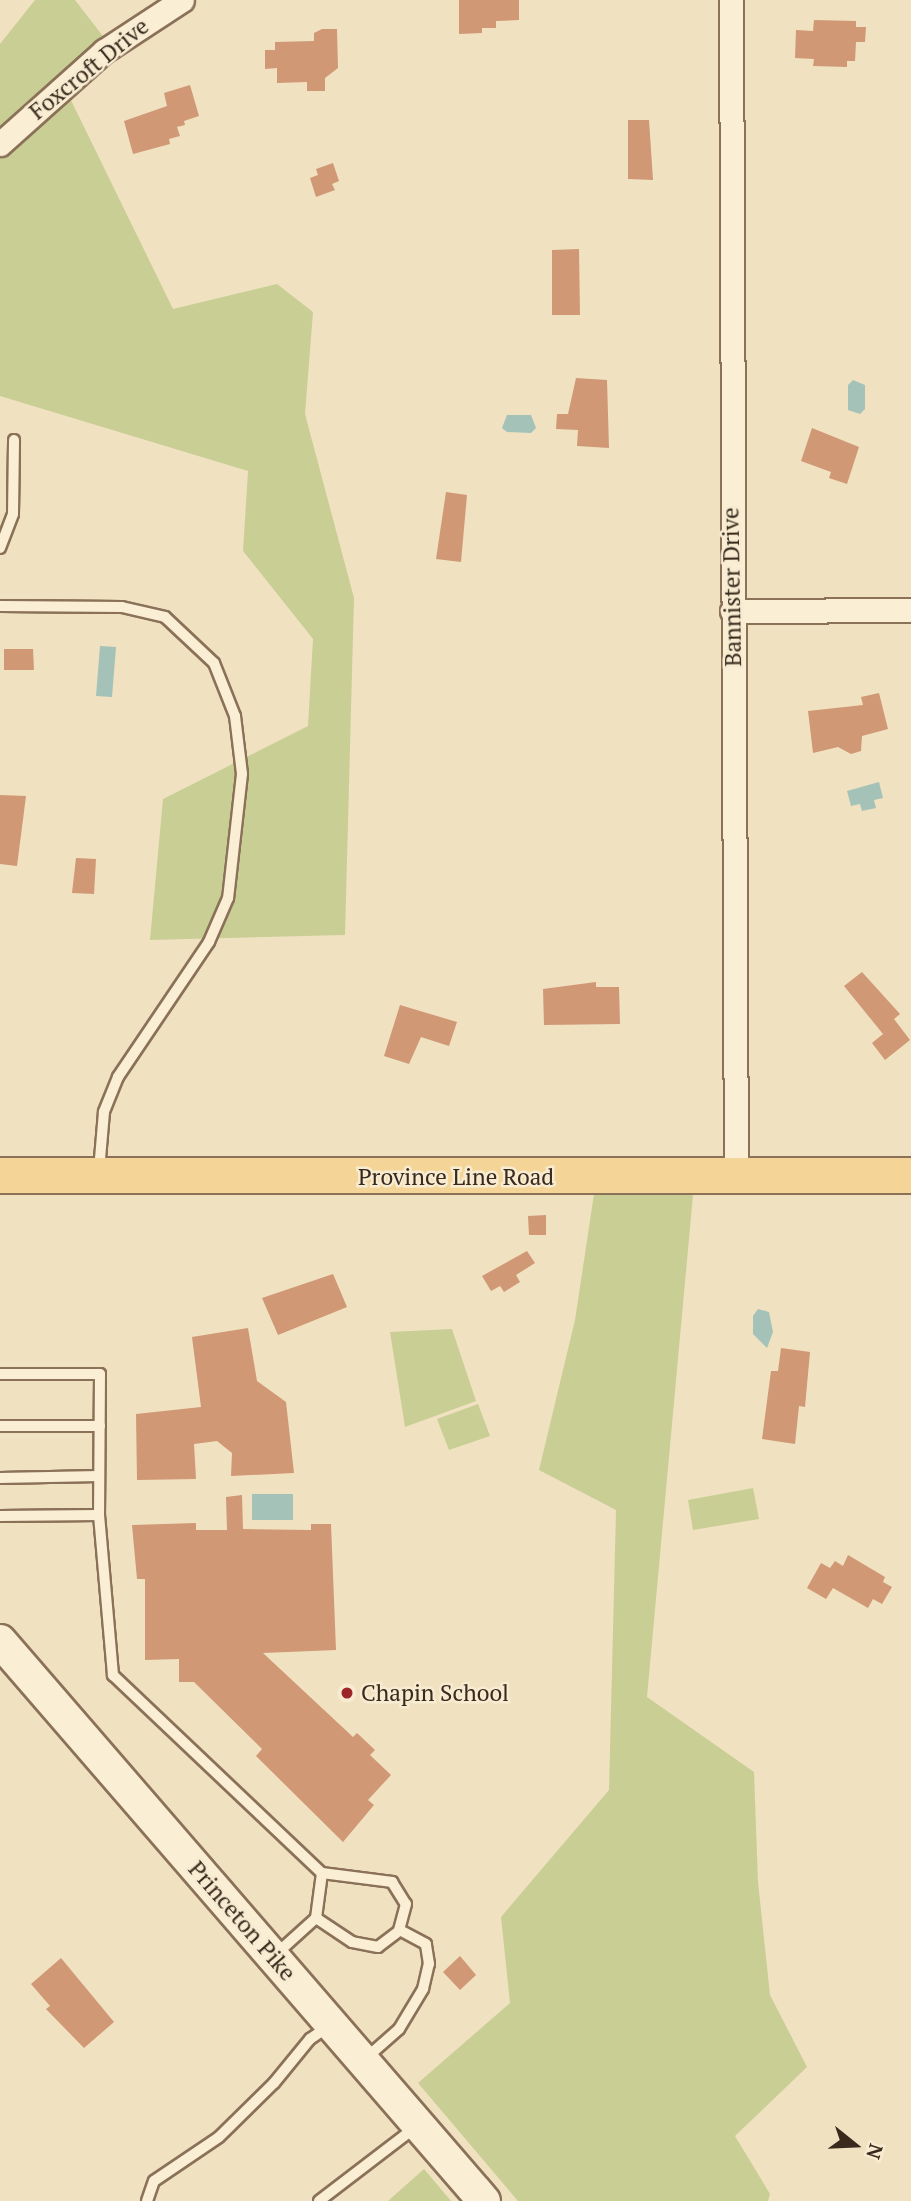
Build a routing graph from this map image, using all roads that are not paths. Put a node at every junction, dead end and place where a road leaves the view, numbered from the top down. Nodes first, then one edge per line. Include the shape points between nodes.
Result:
1 (182, 0) edge
2 (732, 0) edge
3 (0, 144) edge
4 (14, 440) dead end
5 (0, 548) edge
6 (0, 606) edge
7 (911, 610) edge
8 (732, 611) junction
9 (736, 1174) junction
10 (0, 1175) edge
11 (911, 1175) edge
12 (100, 1177) junction
13 (0, 1374) edge
14 (0, 1426) edge
15 (100, 1426) junction
16 (99, 1476) junction
17 (0, 1478) edge
18 (99, 1515) junction
19 (0, 1516) edge
20 (0, 1641) edge
21 (322, 1873) junction
22 (316, 1918) junction
23 (400, 1930) junction
24 (273, 1957) junction
25 (331, 2024) junction
26 (363, 2062) junction
27 (418, 2125) junction
28 (147, 2201) edge
29 (319, 2201) edge
30 (484, 2201) edge

1 - 3 street, Foxcroft Drive via 104,51
2 - 8 street, Bannister Drive
4 - 5 lane via 13,514
6 - 12 lane via 122,607 165,617 214,663 235,716 243,774 228,898 209,942 118,1077 104,1112
7 - 8 street
8 - 9 street, Bannister Drive
9 - 11 main road, Province Line Road
9 - 12 main road, Province Line Road
10 - 12 main road, Province Line Road
13 - 15 lane via 100,1374
14 - 15 lane
15 - 16 lane
16 - 17 lane
16 - 18 lane
18 - 19 lane
18 - 21 lane via 113,1675
20 - 24 main road, Princeton Pike
21 - 22 lane
21 - 23 lane via 392,1882 406,1904
22 - 23 lane via 352,1942 378,1947
22 - 24 lane
23 - 26 lane via 426,1944 429,1964 423,1989 399,2029
24 - 25 main road, Princeton Pike
25 - 26 main road, Princeton Pike
25 - 28 lane via 310,2039 275,2084 219,2137 154,2181
26 - 27 main road, Princeton Pike
27 - 29 lane
27 - 30 main road, Princeton Pike

